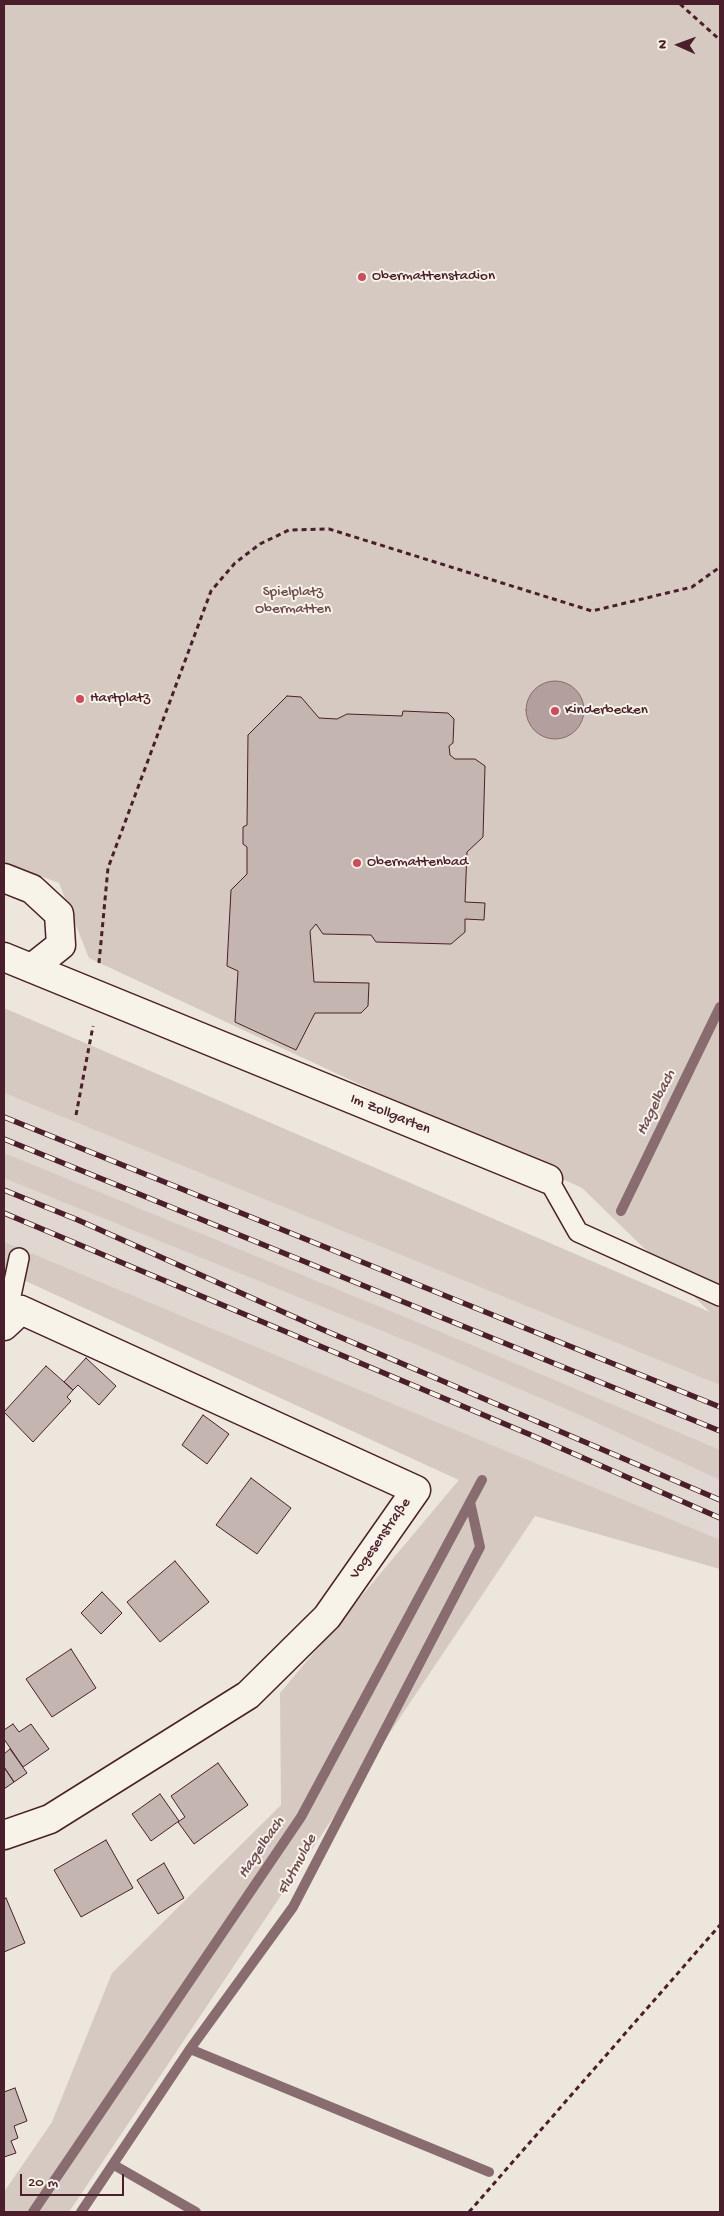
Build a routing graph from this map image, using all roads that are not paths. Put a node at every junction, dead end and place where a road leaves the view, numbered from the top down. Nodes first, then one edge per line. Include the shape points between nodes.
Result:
1 (4, 878) edge
2 (4, 957) edge
3 (32, 968) junction
4 (548, 1179) joint
5 (19, 1258) dead end
6 (720, 1296) edge
7 (4, 1325) edge
8 (4, 1835) edge

1 - 3 street via 32,889 59,914 61,945
2 - 3 street, Im Zollgarten
3 - 4 street, Im Zollgarten
4 - 6 lane, Im Zollgarten via 578,1232
5 - 7 lane
7 - 8 street, Vogesenstraße via 21,1310 416,1490 327,1617 248,1695 50,1819

